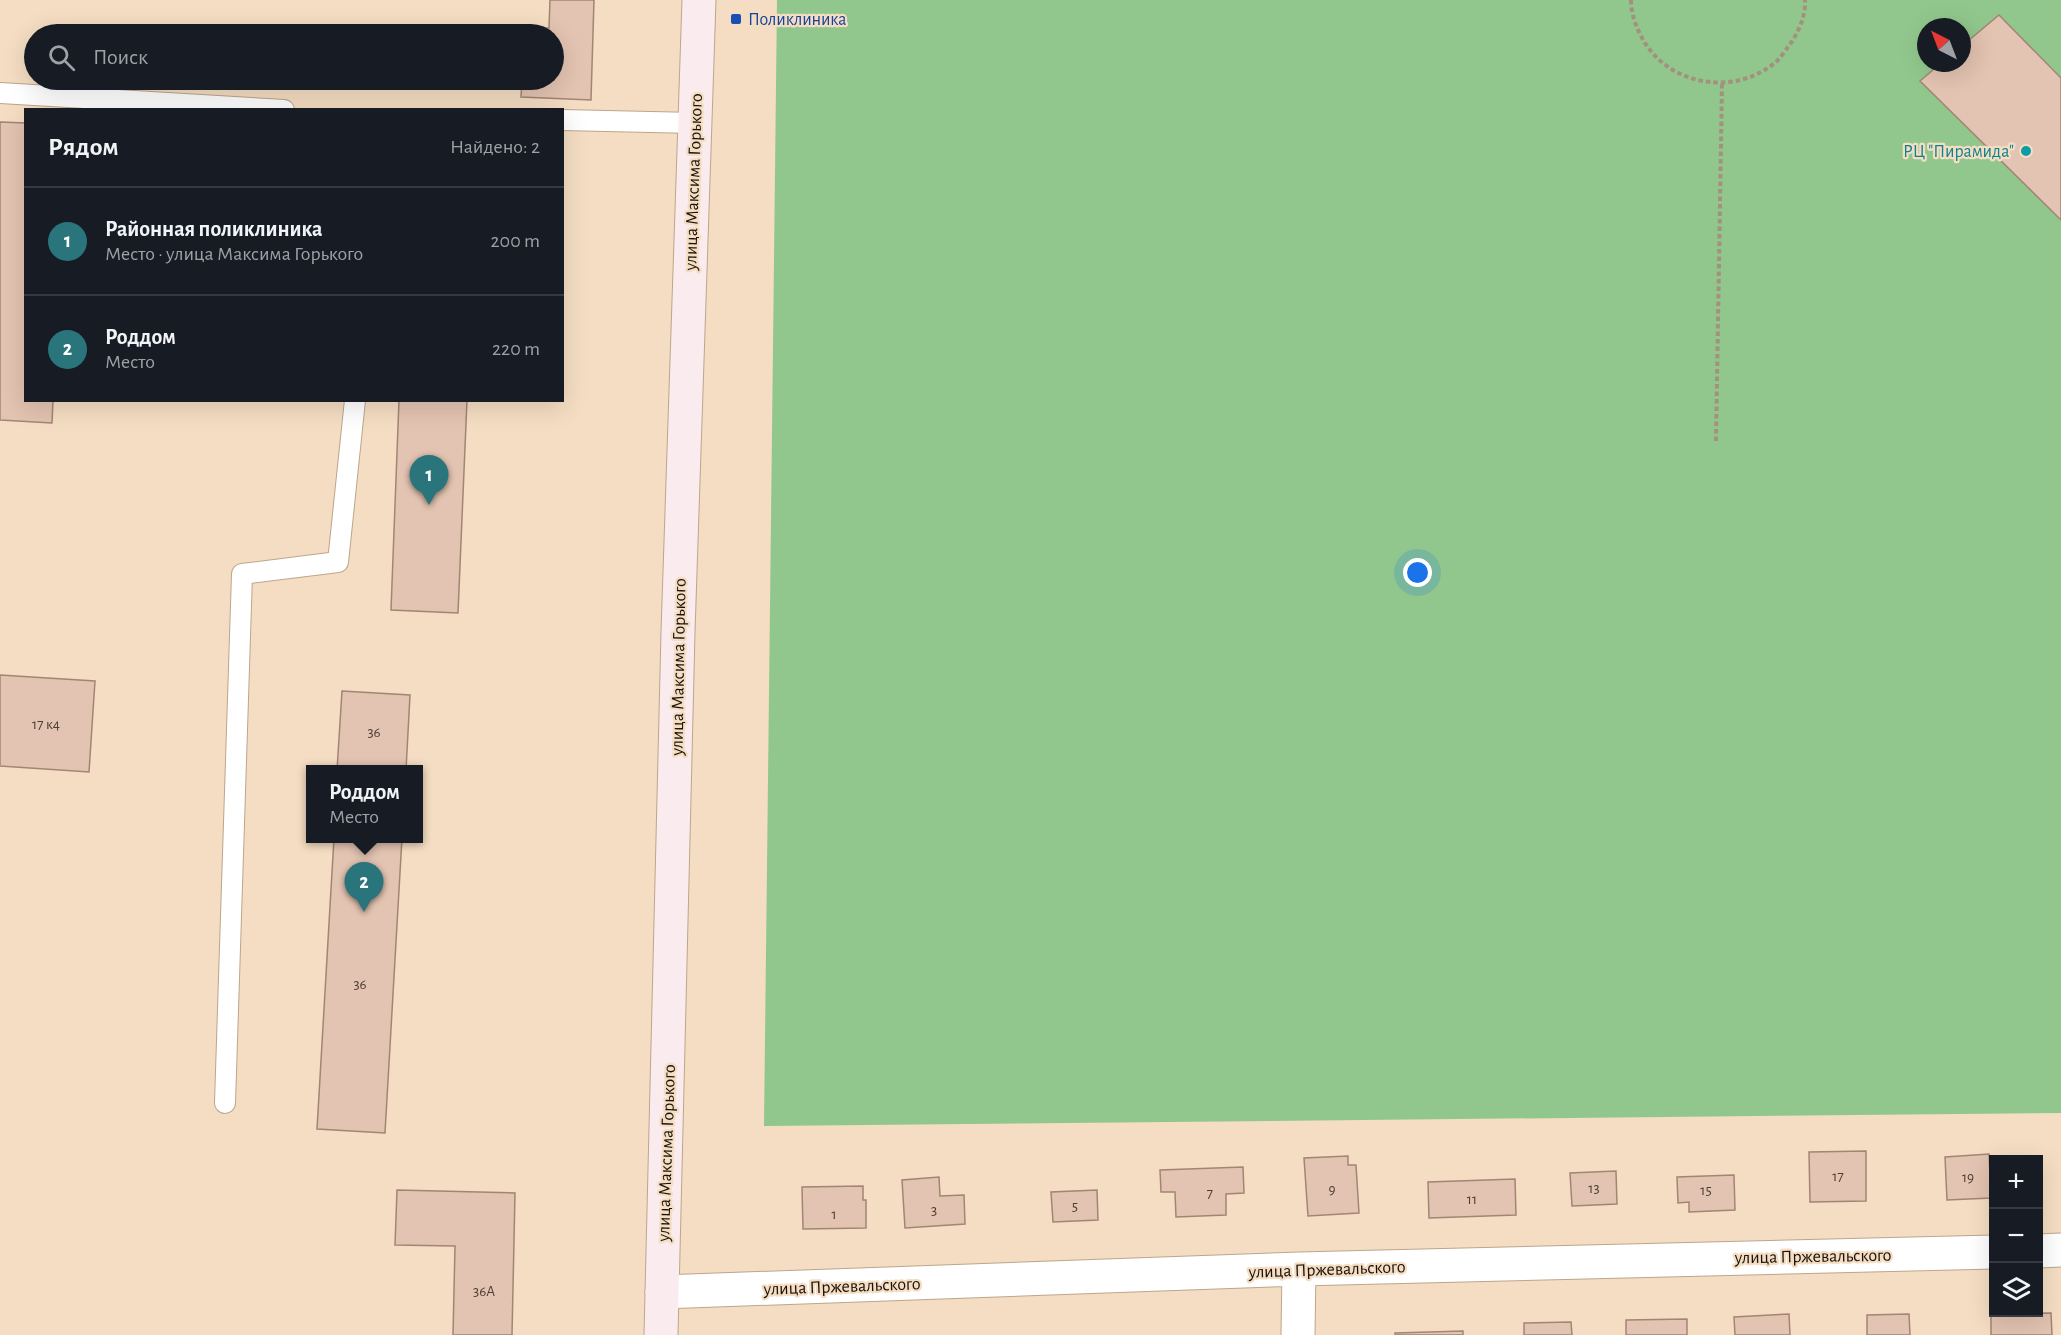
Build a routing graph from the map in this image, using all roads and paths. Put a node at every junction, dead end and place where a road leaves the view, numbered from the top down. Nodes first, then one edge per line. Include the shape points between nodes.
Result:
1 (699, 0) edge
2 (1630, 0) edge
3 (1805, 0) edge
4 (1722, 84) junction
5 (0, 93) edge
6 (251, 108) edge
7 (564, 120) edge
8 (695, 123) junction
9 (355, 402) edge
10 (1716, 441) dead end
11 (225, 1103) dead end
12 (2061, 1250) edge
13 (2043, 1251) edge
14 (1989, 1252) edge
15 (1299, 1269) junction
16 (662, 1292) junction
17 (661, 1335) edge
18 (1298, 1335) edge

1 - 8 street, улица Максима Горького
2 - 4 path via 1638,33 1652,54 1672,71 1696,81
3 - 4 path via 1796,37 1778,61 1752,77
4 - 10 path
5 - 6 lane
7 - 8 lane
8 - 16 street, улица Максима Горького
9 - 11 lane via 338,562 242,574
12 - 13 street
14 - 15 street, улица Пржевальского
15 - 16 street, улица Пржевальского
15 - 18 street
16 - 17 street, улица Максима Горького

